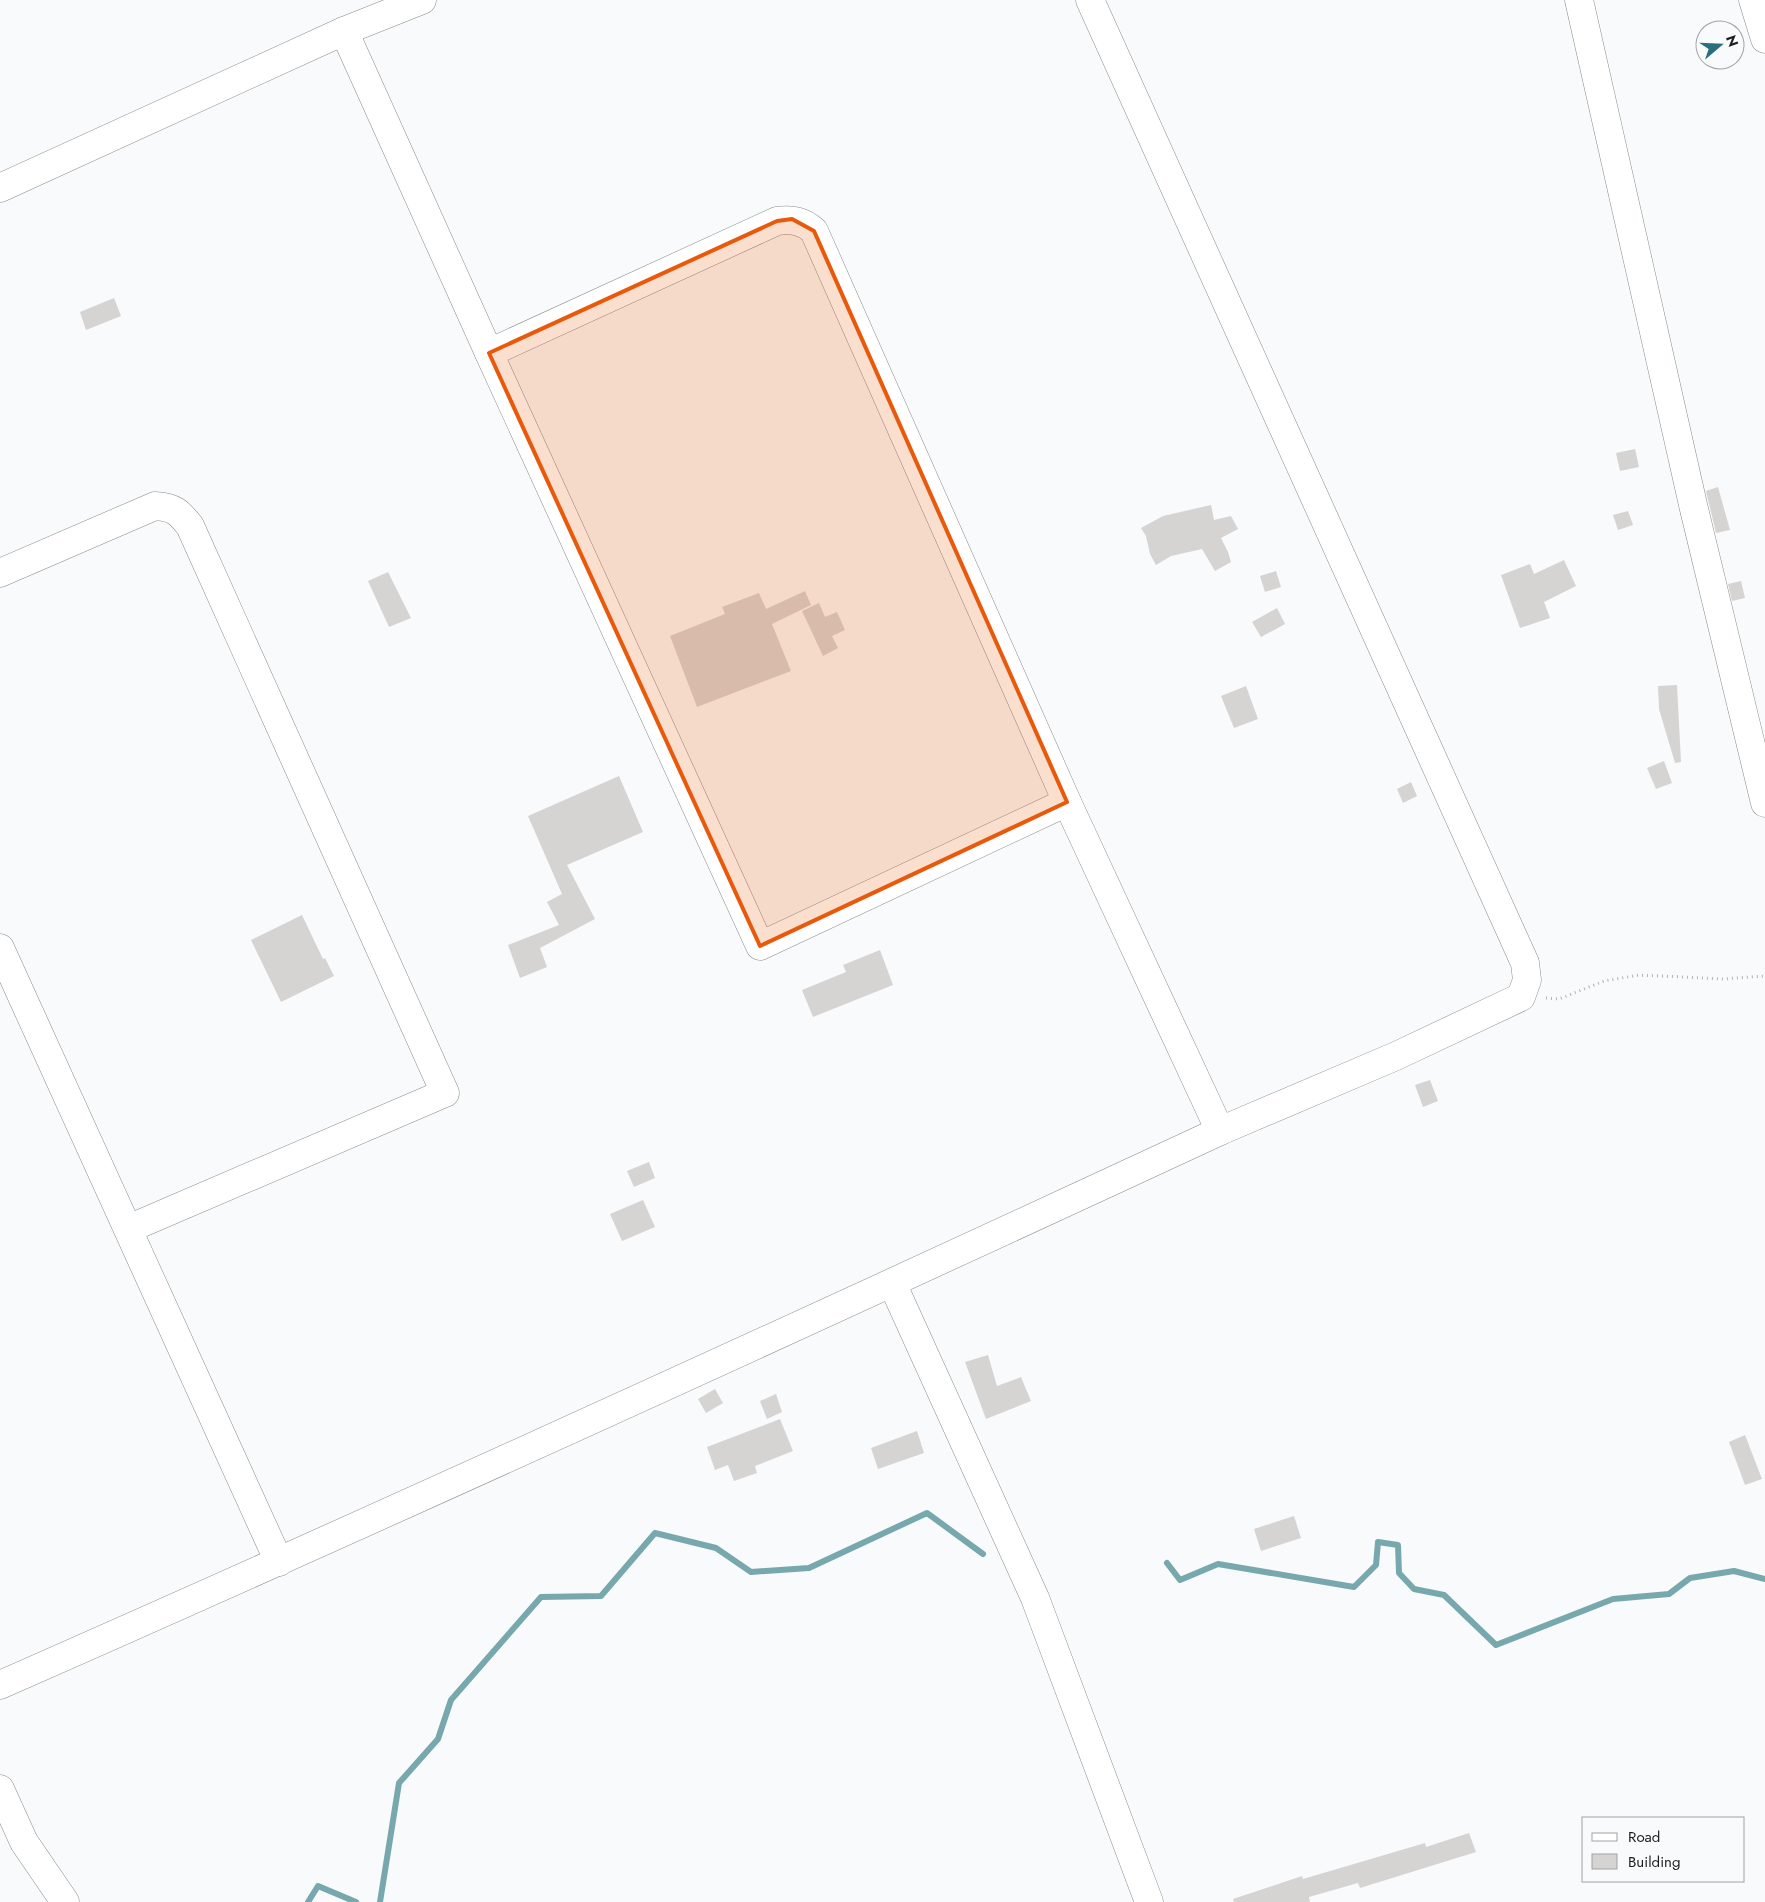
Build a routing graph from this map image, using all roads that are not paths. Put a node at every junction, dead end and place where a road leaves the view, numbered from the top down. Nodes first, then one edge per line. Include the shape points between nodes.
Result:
1 (422, 0) edge
2 (1090, 0) edge
3 (1579, 0) edge
4 (1753, 0) edge
5 (344, 31) junction
6 (1765, 39) edge
7 (0, 188) edge
8 (489, 353) junction
9 (0, 573) edge
10 (1067, 802) junction
11 (1765, 802) edge
12 (0, 948) edge
13 (1220, 1131) junction
14 (128, 1229) junction
15 (892, 1283) junction
16 (279, 1562) junction
17 (0, 1685) edge
18 (0, 1789) edge
19 (65, 1902) edge
20 (1149, 1902) edge

1 - 5 street
2 - 13 street via 1525,963 1527,980 1520,997 1396,1056
3 - 11 street via 1694,509
4 - 6 street
5 - 7 street
5 - 8 street
8 - 10 street via 777,221 792,219 806,224 814,231
8 - 10 street via 760,946
9 - 14 street via 155,506 169,507 181,514 190,526 445,1093
10 - 13 street
12 - 14 street
13 - 15 street
14 - 16 street
15 - 16 street
15 - 20 street via 1035,1598
16 - 17 street
18 - 19 street via 24,1842

